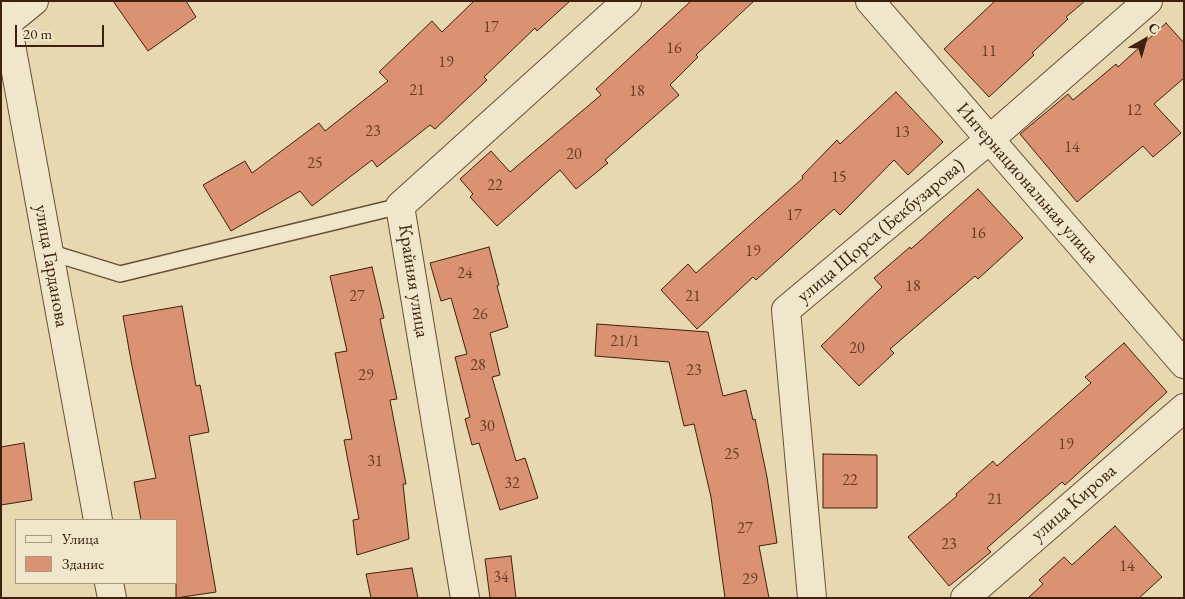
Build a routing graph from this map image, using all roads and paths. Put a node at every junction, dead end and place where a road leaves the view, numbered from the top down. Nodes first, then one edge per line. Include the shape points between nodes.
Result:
1 (34, 1) edge
2 (627, 1) edge
3 (870, 1) edge
4 (1148, 1) edge
5 (4, 18) edge
6 (990, 139) junction
7 (400, 206) junction
8 (49, 252) junction
9 (1184, 364) edge
10 (1184, 408) edge
11 (98, 519) edge
12 (109, 584) edge
13 (112, 598) edge
14 (465, 598) edge
15 (812, 598) edge
16 (965, 598) edge

1 - 5 street
2 - 7 street, Крайняя улица
3 - 6 street, Интернациональная улица
4 - 6 street, улица Щорса (Бекбузарова)
5 - 8 street, улица Гарданова
6 - 9 street, Интернациональная улица
6 - 15 street, улица Щорса (Бекбузарова) via 786,310
7 - 8 lane via 120,274
7 - 14 street, Крайняя улица
8 - 11 street, улица Гарданова
10 - 16 street, улица Кирова
12 - 13 street

